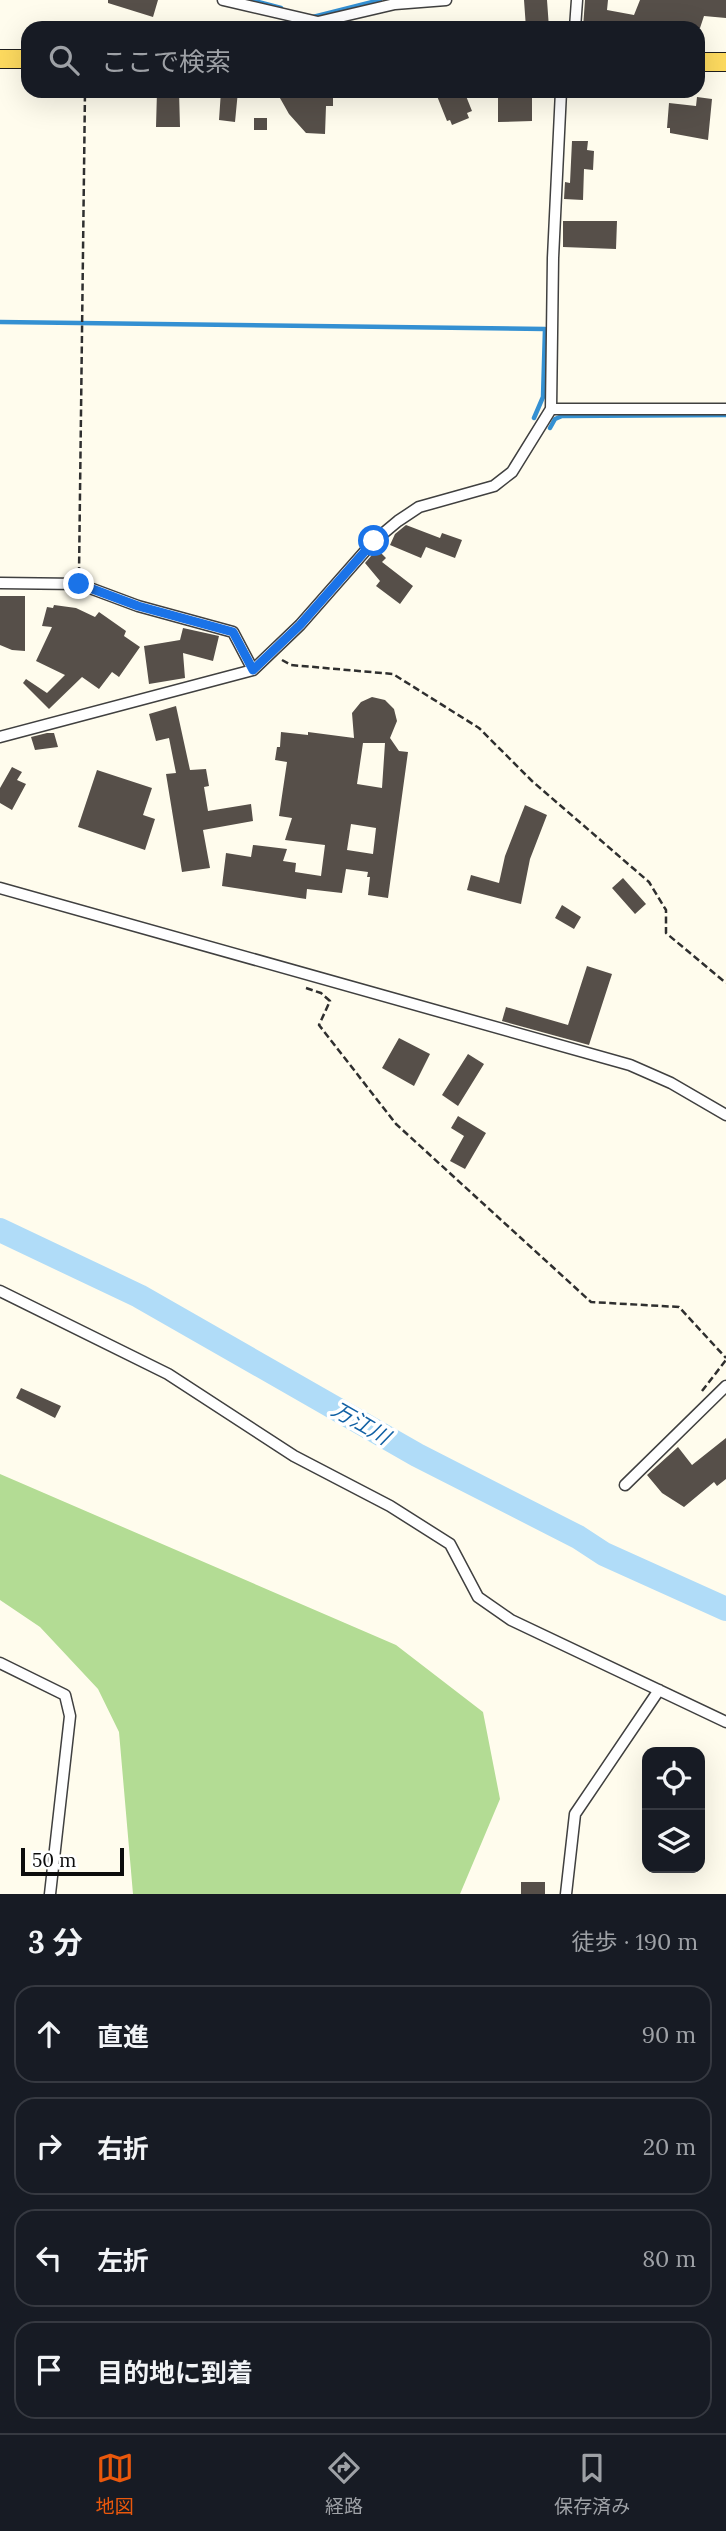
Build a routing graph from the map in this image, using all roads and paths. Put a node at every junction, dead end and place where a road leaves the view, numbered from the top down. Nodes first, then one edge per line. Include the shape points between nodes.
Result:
1 (223, 0) edge
2 (446, 0) edge
3 (576, 0) edge
4 (313, 21) edge
5 (321, 21) edge
6 (575, 21) edge
7 (0, 59) edge
8 (21, 59) edge
9 (705, 62) edge
10 (726, 62) edge
11 (85, 98) edge
12 (561, 98) edge
13 (551, 409) junction
14 (726, 409) edge
15 (0, 583) edge
16 (79, 584) junction
17 (273, 654) junction
18 (253, 670) junction
19 (0, 737) edge
20 (0, 888) edge
21 (726, 983) edge
22 (295, 985) dead end
23 (726, 1115) edge
24 (0, 1291) edge
25 (726, 1358) edge
26 (726, 1386) edge
27 (625, 1485) dead end
28 (0, 1663) edge
29 (659, 1689) junction
30 (726, 1722) edge
31 (50, 1894) edge
32 (566, 1894) edge

1 - 4 street
2 - 5 street via 395,4
3 - 6 street
7 - 8 main road
9 - 10 main road
11 - 16 path
12 - 13 street
13 - 14 street
13 - 17 street via 512,472 494,486 419,507 398,521 374,541
15 - 16 street
16 - 18 street via 233,632
17 - 18 street
17 - 21 path via 291,666 393,674 479,728 532,781 649,882 666,910 666,933
18 - 19 street
20 - 23 street via 630,1065
22 - 25 path via 321,993 330,1001 319,1025 396,1124 591,1302 679,1307
24 - 29 street via 168,1374 293,1455 390,1506 450,1544 478,1597 511,1620
26 - 27 street
28 - 31 street via 65,1696 70,1716
29 - 30 street
29 - 32 street via 575,1814

